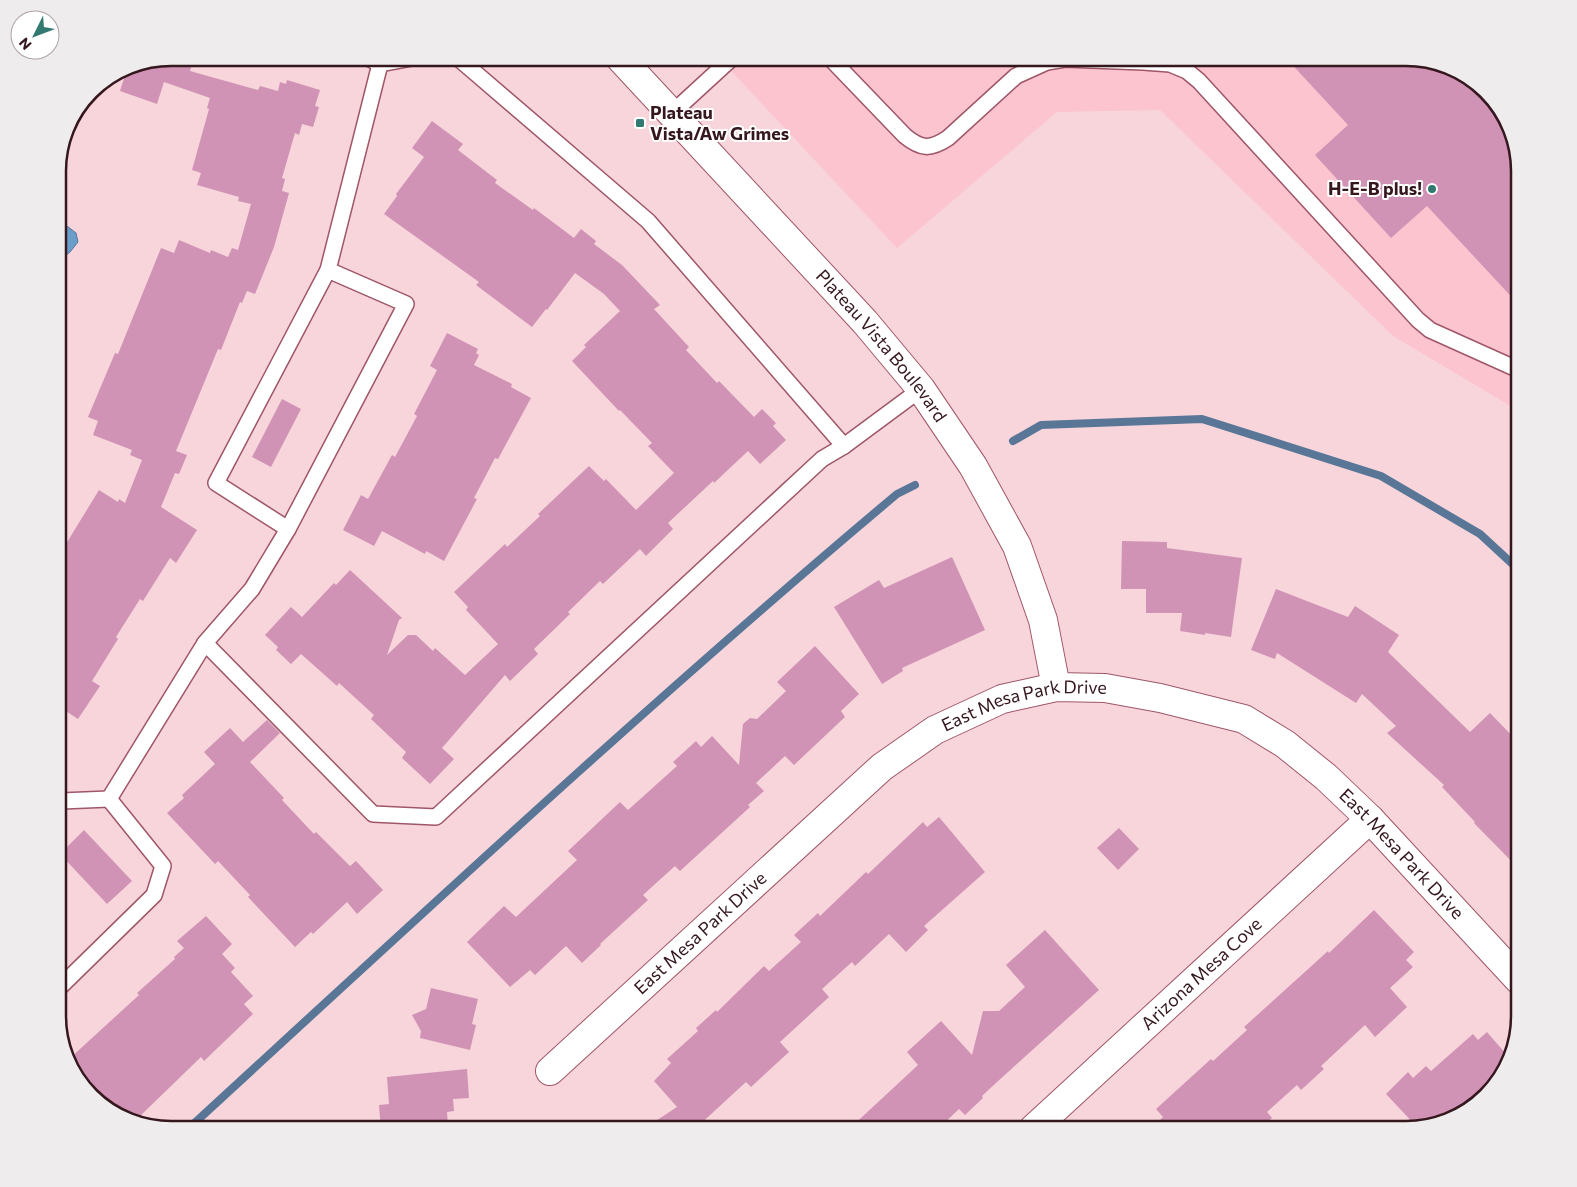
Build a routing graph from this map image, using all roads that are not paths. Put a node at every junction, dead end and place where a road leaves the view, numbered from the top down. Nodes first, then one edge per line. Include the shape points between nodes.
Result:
1 (374, 66) edge
2 (467, 66) edge
3 (627, 66) edge
4 (723, 66) edge
5 (838, 66) edge
6 (1038, 66) edge
7 (1175, 66) edge
8 (671, 114) junction
9 (328, 270) junction
10 (1511, 366) edge
11 (921, 389) junction
12 (844, 446) junction
13 (288, 529) junction
14 (205, 643) junction
15 (1056, 686) junction
16 (109, 799) junction
17 (66, 801) edge
18 (1370, 819) junction
19 (1511, 970) edge
20 (66, 981) edge
21 (550, 1071) dead end
22 (1043, 1121) edge

1 - 9 lane
2 - 12 lane via 648,221
3 - 8 street, Plateau Vista Boulevard
4 - 8 lane
5 - 6 lane via 905,136 915,144 927,147 948,138 1016,76
7 - 10 lane via 1188,71 1199,81 1418,320 1430,330
8 - 11 street, Plateau Vista Boulevard via 865,322
9 - 13 lane via 216,483
9 - 13 lane via 406,304
11 - 12 lane
11 - 15 street, Plateau Vista Boulevard via 973,466 1017,546 1044,620
12 - 14 lane via 822,459 436,817 373,814
13 - 14 lane via 252,589
14 - 16 lane
15 - 18 street, East Mesa Park Drive via 1105,688 1151,696 1244,719 1285,744
15 - 21 street, East Mesa Park Drive via 1002,699 934,730 882,767
16 - 17 lane
16 - 20 lane via 163,866 154,894
18 - 19 street, East Mesa Park Drive
18 - 22 street, Arizona Mesa Cove

